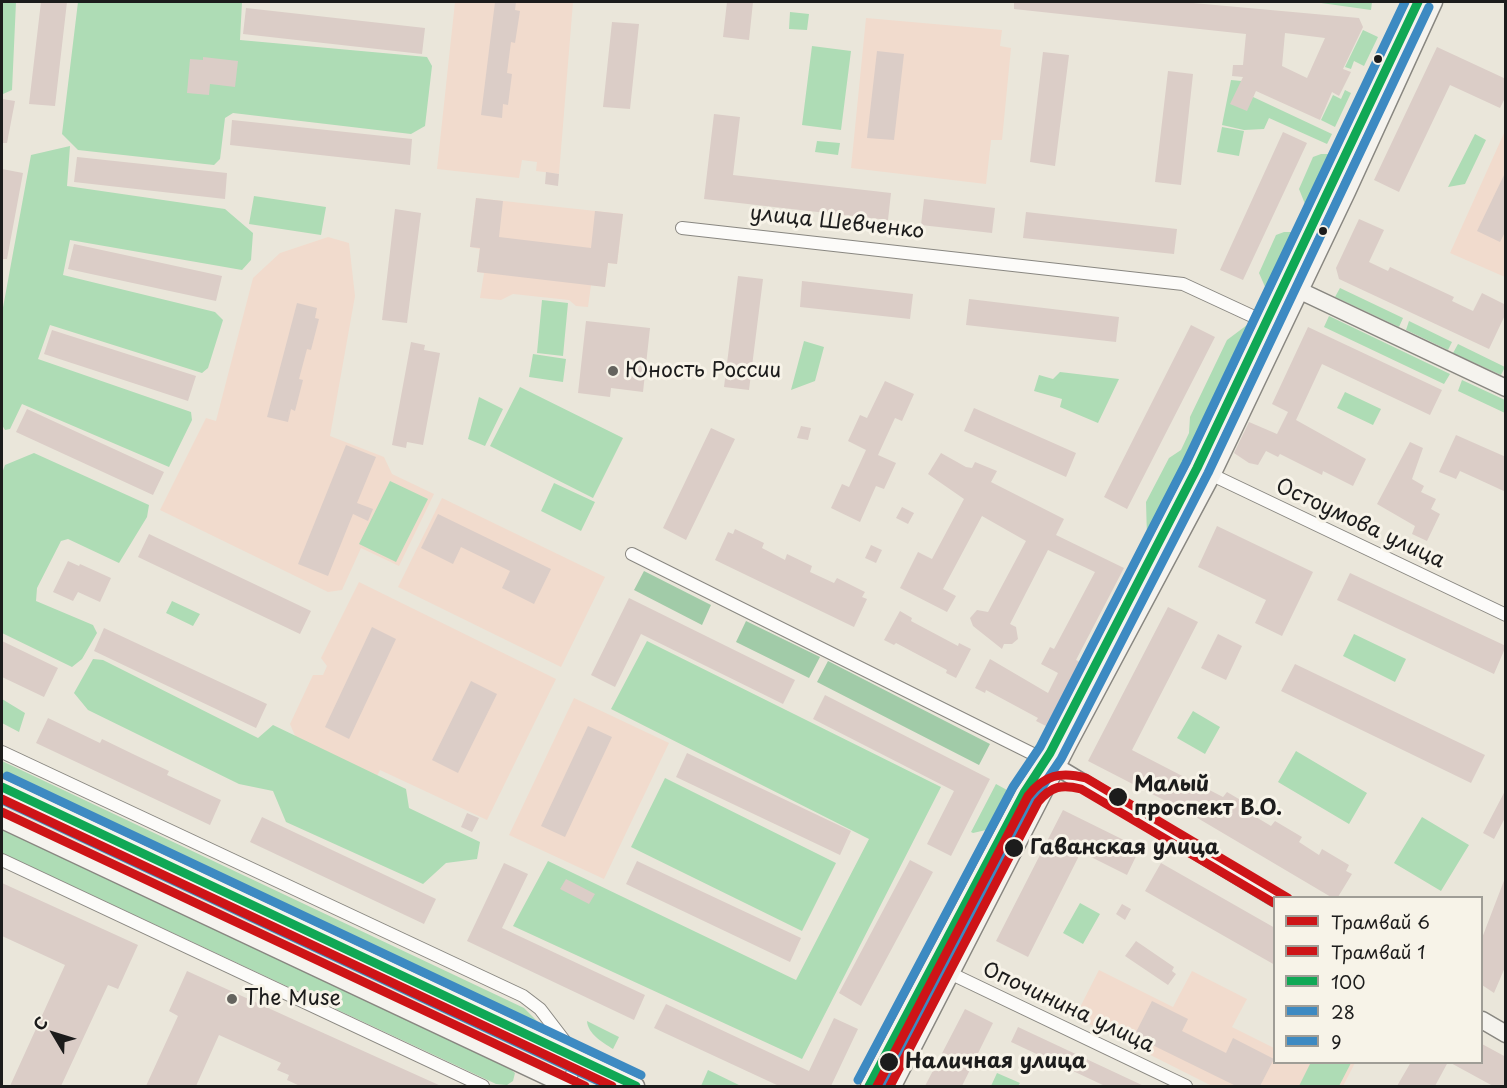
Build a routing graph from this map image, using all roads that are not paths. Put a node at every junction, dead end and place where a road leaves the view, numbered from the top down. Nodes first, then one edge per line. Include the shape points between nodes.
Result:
1 (1418, 2) edge
2 (1434, 2) edge
3 (682, 228) dead end
4 (1284, 283) junction
5 (1300, 291) junction
6 (1265, 322) junction
7 (1506, 388) edge
8 (1205, 472) junction
9 (632, 554) dead end
10 (1506, 615) edge
11 (2, 752) edge
12 (1051, 763) junction
13 (2, 787) edge
14 (2, 820) edge
15 (2, 860) edge
16 (1273, 896) edge
17 (933, 966) junction
18 (951, 974) junction
19 (1483, 1021) edge
20 (1506, 1034) edge
21 (579, 1060) junction
22 (483, 1086) edge
23 (565, 1086) edge
24 (636, 1086) edge
25 (869, 1086) edge
26 (893, 1086) edge
27 (1186, 1086) edge

1 - 4 main road
2 - 5 main road
3 - 6 street, улица Шевченко via 1183,284
4 - 5 main road
4 - 6 main road
5 - 7 main road
5 - 8 main road
6 - 8 main road
8 - 10 street, Остоумова улица
8 - 12 main road
9 - 12 street
11 - 21 street via 523,996 540,1009
12 - 16 main road
12 - 17 main road via 1024,793
12 - 18 main road
13 - 21 main road
14 - 23 main road
15 - 22 street
17 - 18 street, Опочинина улица
17 - 25 main road
18 - 26 main road
18 - 27 street, Опочинина улица
19 - 20 main road
21 - 23 street
21 - 24 main road

